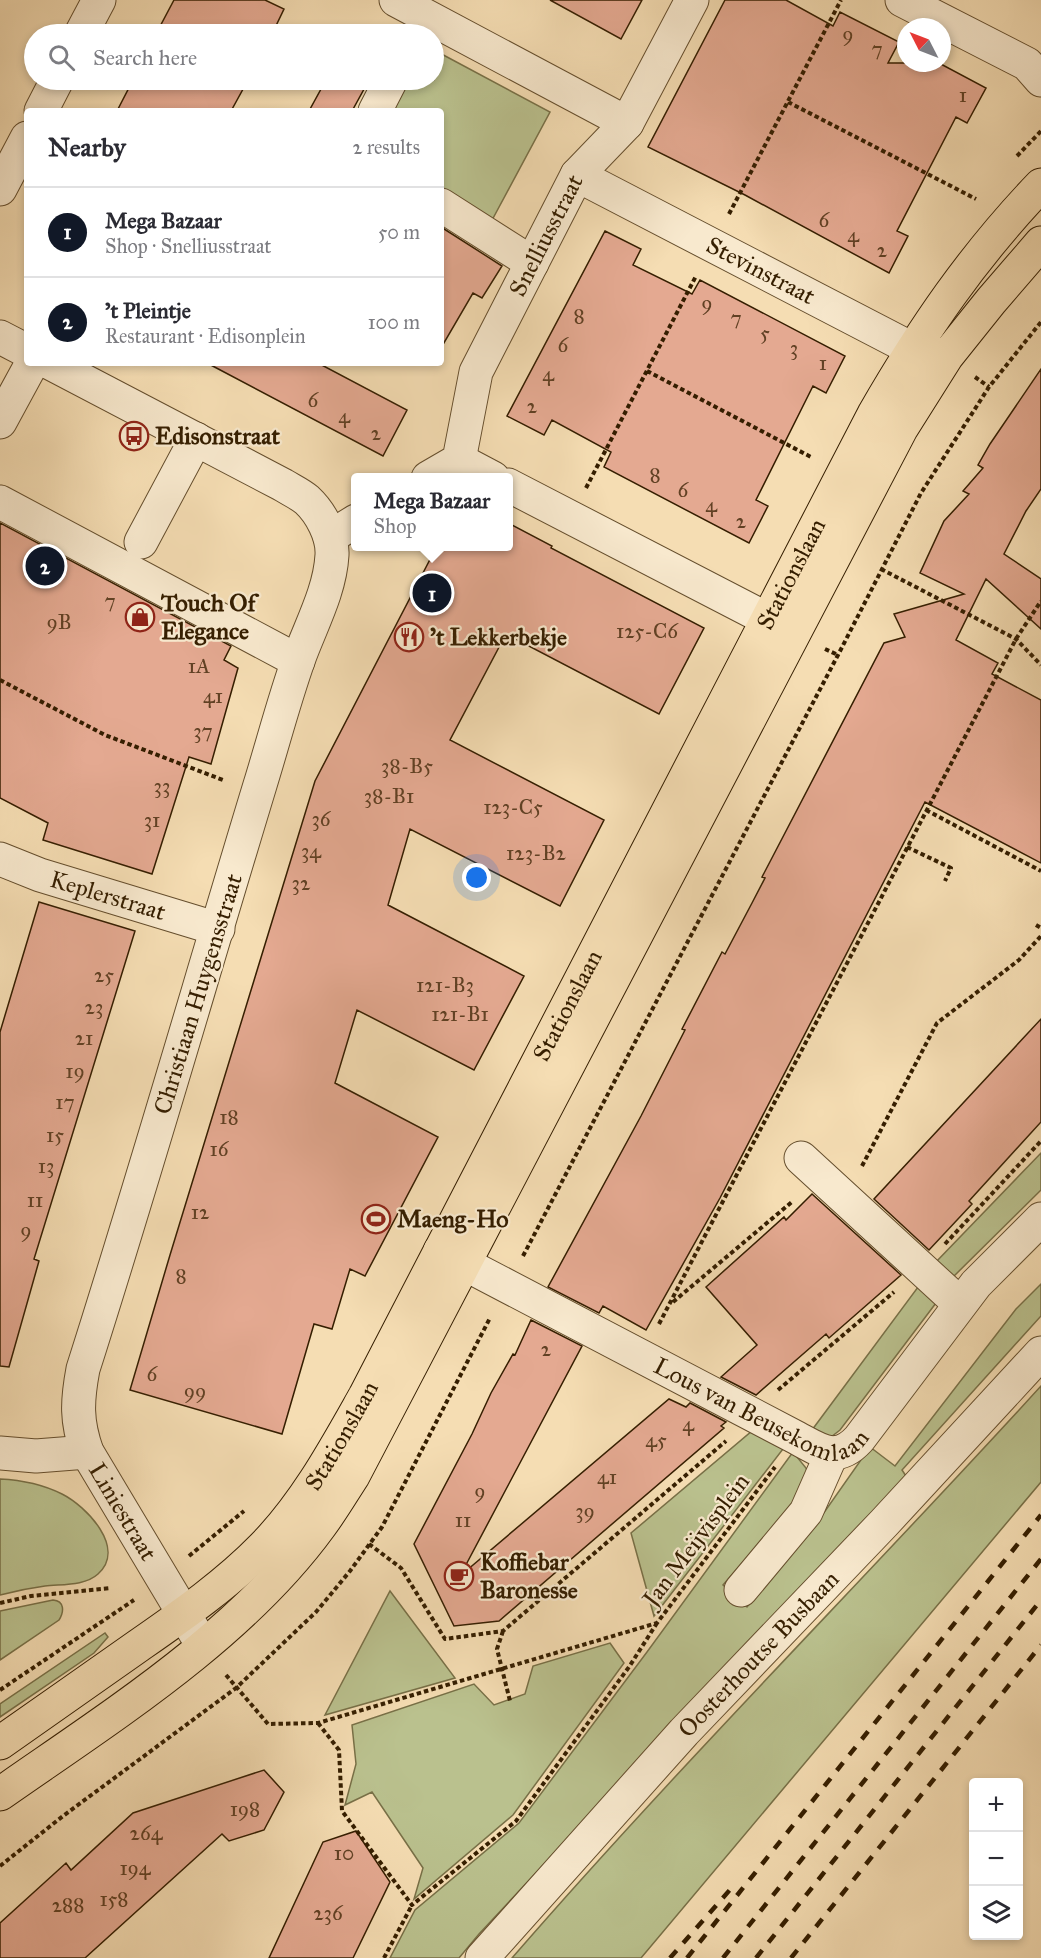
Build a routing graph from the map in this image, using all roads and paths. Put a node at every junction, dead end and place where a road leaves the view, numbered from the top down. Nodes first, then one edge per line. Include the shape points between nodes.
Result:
1 (99, 0) edge
2 (692, 0) edge
3 (921, 4) edge
4 (411, 16) edge
5 (86, 24) edge
6 (427, 24) edge
7 (444, 32) edge
8 (1041, 80) edge
9 (52, 90) edge
10 (386, 90) edge
11 (788, 102) dead end
12 (43, 108) edge
13 (377, 108) edge
14 (627, 123) junction
15 (24, 144) edge
16 (577, 175) junction
17 (1041, 185) edge
18 (0, 189) edge
19 (976, 199) dead end
20 (444, 207) edge
21 (1041, 243) edge
22 (532, 263) junction
23 (0, 337) edge
24 (24, 349) edge
25 (912, 349) junction
26 (947, 356) junction
27 (30, 366) edge
28 (56, 366) edge
29 (647, 371) dead end
30 (0, 422) edge
31 (196, 439) junction
32 (816, 459) dead end
33 (459, 460) junction
34 (435, 473) edge
35 (485, 473) edge
36 (513, 488) edge
37 (0, 502) edge
38 (343, 529) edge
39 (141, 542) dead end
40 (881, 569) dead end
41 (1041, 601) edge
42 (781, 626) junction
43 (1016, 639) junction
44 (298, 661) junction
45 (1041, 665) edge
46 (0, 680) edge
47 (258, 793) junction
48 (926, 810) junction
49 (907, 847) junction
50 (0, 859) edge
51 (1041, 872) edge
52 (945, 881) dead end
53 (1036, 925) dead end
54 (1041, 928) edge
55 (218, 929) junction
56 (1041, 936) edge
57 (823, 1178) junction
58 (1041, 1219) edge
59 (452, 1257) junction
60 (670, 1304) junction
61 (960, 1304) junction
62 (1041, 1353) edge
63 (642, 1357) junction
64 (756, 1417) junction
65 (797, 1438) junction
66 (87, 1452) junction
67 (0, 1453) edge
68 (832, 1454) junction
69 (369, 1544) dead end
70 (163, 1578) junction
71 (111, 1588) dead end
72 (741, 1590) dead end
73 (0, 1604) edge
74 (184, 1614) junction
75 (657, 1623) junction
76 (503, 1631) junction
77 (203, 1646) junction
78 (502, 1669) junction
79 (236, 1688) dead end
80 (0, 1690) edge
81 (510, 1701) dead end
82 (318, 1723) junction
83 (0, 1743) edge
84 (0, 1794) edge
85 (411, 1905) junction
86 (384, 1958) edge
87 (482, 1958) edge

1 - 5 street
2 - 14 street, Snelliusstraat
3 - 8 street via 1027,64
4 - 6 street
7 - 14 street
9 - 12 street
10 - 13 street
11 - 19 path
14 - 16 street, Snelliusstraat
15 - 18 street
16 - 22 street, Snelliusstraat
16 - 25 street, Stevinstraat
17 - 25 main road, Stationslaan via 999,231
20 - 22 street
21 - 26 main road, Stationslaan
22 - 33 street, Snelliusstraat via 476,372
23 - 24 street
25 - 26 street, Stevinstraat
25 - 42 main road, Stationslaan via 874,414
26 - 42 main road, Stationslaan
27 - 30 street
28 - 31 street
29 - 32 path
31 - 38 street via 283,485 306,500 320,518
31 - 39 street
33 - 34 street
33 - 35 street
36 - 42 street
37 - 44 street
38 - 44 street, Christiaan Huygensstraat
40 - 43 path
41 - 43 path
42 - 59 main road, Stationslaan
43 - 45 path
43 - 48 path
44 - 47 street, Christiaan Huygensstraat
46 - 47 path via 105,735
47 - 55 street, Christiaan Huygensstraat
48 - 49 path
48 - 51 path
49 - 52 path via 951,868
49 - 60 path
50 - 55 street, Keplerstraat via 40,875
53 - 54 path
55 - 66 street, Christiaan Huygensstraat via 83,1369 77,1401 79,1431
56 - 57 path via 1019,960 937,1023
57 - 60 path
57 - 61 street
58 - 61 street, Lous van Beusekomlaan
59 - 63 street, Lous van Beusekomlaan
59 - 74 main road, Stationslaan via 295,1511 263,1548
59 - 77 main road, Stationslaan via 353,1476 320,1526 283,1570
60 - 63 path
61 - 68 street, Lous van Beusekomlaan via 859,1439 842,1452
62 - 87 street, Oosterhoutse Busbaan via 684,1732
63 - 64 street, Lous van Beusekomlaan
64 - 65 street, Lous van Beusekomlaan
64 - 76 path, Jan Meijvisplein
65 - 68 street, Lous van Beusekomlaan
65 - 75 path, Jan Meijvisplein
66 - 67 street, Liniestraat via 36,1456
66 - 70 street, Liniestraat
68 - 72 street via 806,1512
69 - 76 path via 401,1568 445,1639
70 - 74 street, Liniestraat
70 - 80 path
71 - 73 path via 31,1596
74 - 77 street, Liniestraat
74 - 83 main road, Stationslaan
75 - 78 path, Jan Meijvisplein
75 - 85 path via 516,1821
76 - 78 path via 497,1649
77 - 84 main road, Stationslaan via 117,1713
78 - 81 path
78 - 82 path, Jan Meijvisplein
79 - 82 path, Jan Meijvisplein via 268,1724
82 - 85 path via 339,1750 342,1811
85 - 86 path

